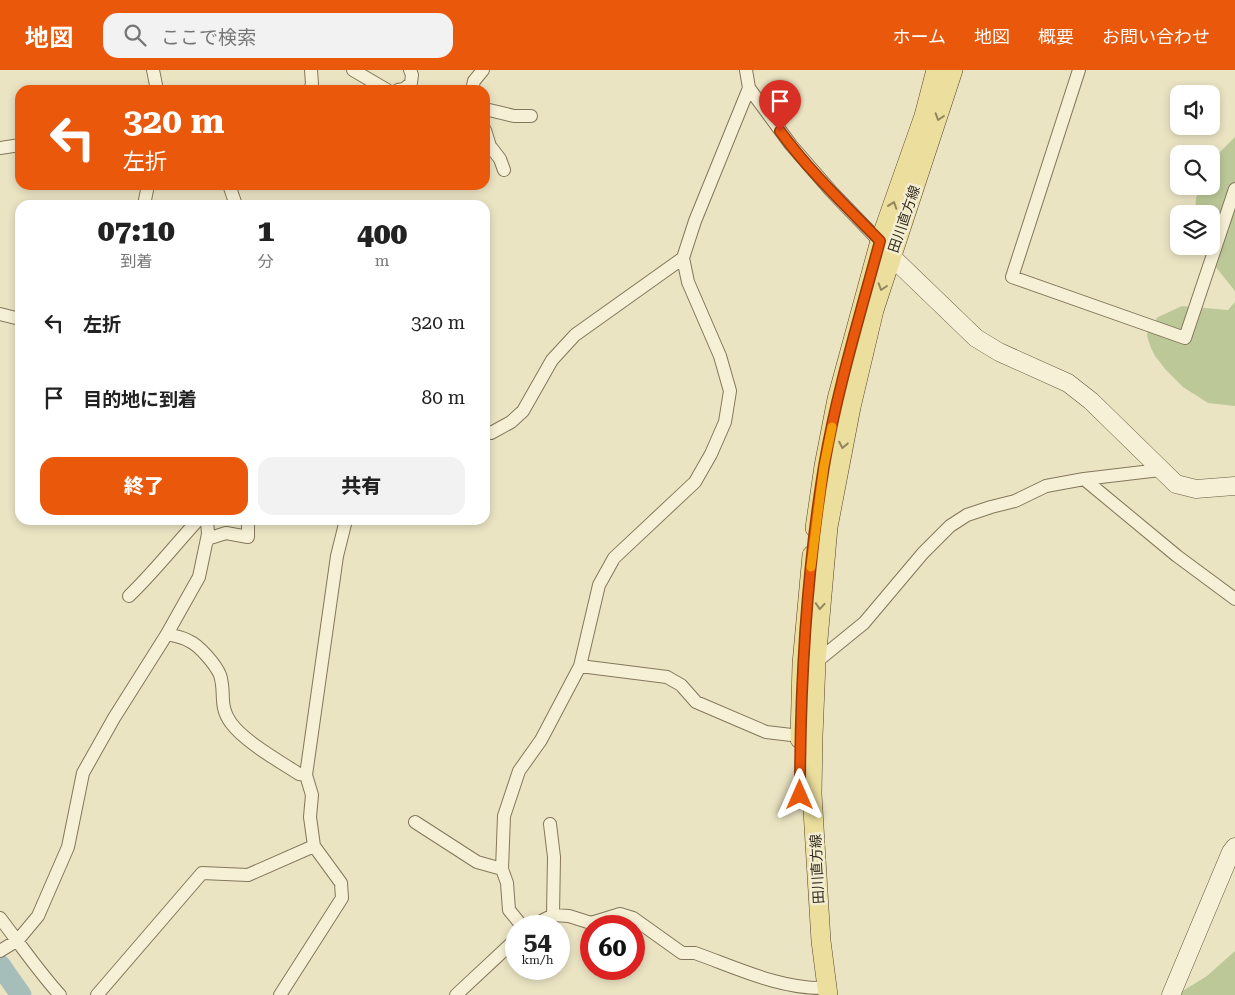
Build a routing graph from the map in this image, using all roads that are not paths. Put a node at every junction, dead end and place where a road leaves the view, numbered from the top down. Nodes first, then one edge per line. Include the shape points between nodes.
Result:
1 (153, 70) edge
2 (310, 70) edge
3 (353, 70) edge
4 (410, 70) edge
5 (483, 70) edge
6 (746, 70) edge
7 (936, 70) edge
8 (953, 70) edge
9 (1079, 70) edge
10 (156, 85) edge
11 (312, 85) edge
12 (378, 85) edge
13 (409, 85) edge
14 (473, 85) edge
15 (750, 88) junction
16 (490, 110) edge
17 (531, 116) dead end
18 (15, 146) edge
19 (490, 146) edge
20 (0, 148) edge
21 (504, 170) dead end
22 (1235, 189) edge
23 (880, 241) junction
24 (892, 257) junction
25 (683, 258) junction
26 (0, 314) edge
27 (15, 318) edge
28 (490, 433) edge
29 (1160, 470) junction
30 (1084, 479) junction
31 (1235, 486) edge
32 (193, 525) edge
33 (207, 525) edge
34 (248, 525) edge
35 (345, 525) edge
36 (207, 539) junction
37 (129, 596) dead end
38 (1235, 599) edge
39 (167, 634) junction
40 (816, 662) junction
41 (580, 666) junction
42 (806, 736) junction
43 (306, 775) junction
44 (415, 822) dead end
45 (550, 824) dead end
46 (314, 846) junction
47 (1235, 847) edge
48 (502, 869) junction
49 (513, 915) edge
50 (553, 915) edge
51 (570, 916) edge
52 (0, 918) edge
53 (15, 943) junction
54 (505, 949) edge
55 (0, 951) edge
56 (821, 992) edge
57 (60, 995) edge
58 (97, 995) edge
59 (280, 995) edge
60 (456, 995) edge
61 (1171, 995) edge

1 - 10 street
2 - 11 street
3 - 12 street
4 - 13 street
5 - 14 street
6 - 15 street
23 -> 7 main road, 田川直方線 via 924,116
8 -> 24 main road, 田川直方線
9 - 22 street via 1012,277 1185,338
15 - 23 street via 790,146
15 - 25 street via 694,221
16 - 17 street
18 - 20 street
19 - 21 street
23 - 24 street
23 - 42 main road, 田川直方線 via 837,399 824,466 807,595 802,664
24 - 29 street via 976,338 1068,383 1091,401
24 -> 40 main road, 田川直方線 via 874,310 850,408 829,518
25 - 28 street via 575,335 552,360 523,411
25 - 41 street via 688,282 720,356 730,391 725,422 695,482 614,558 599,585
26 - 27 street
29 - 30 street
29 - 31 street via 1176,484 1196,489
30 - 38 street via 1176,556
30 - 40 street via 1046,486 1015,501 967,515 950,526 864,624
32 - 37 street
33 - 36 street
34 - 36 street via 248,537 226,533
35 - 43 street via 337,556
36 - 39 street via 199,577
39 - 43 street via 194,643 220,675 226,714 240,734 299,774
39 - 53 street via 83,773 68,847 38,916
40 - 42 main road, 田川直方線
41 - 42 street via 667,677 681,685 696,702 766,732
41 - 48 street via 541,740 519,771 504,816
42 - 56 main road, 田川直方線 via 821,941
43 - 46 street via 312,794 310,817
44 - 48 street via 477,862
45 - 50 street via 554,857
46 - 58 street via 248,875 202,873
46 - 59 street via 341,883 342,898
47 - 61 street
48 - 49 street via 509,910
51 - 56 street via 590,923 620,914 633,918 682,953 695,953 782,984
52 - 53 street
53 - 55 street
53 - 57 street
54 - 60 street

